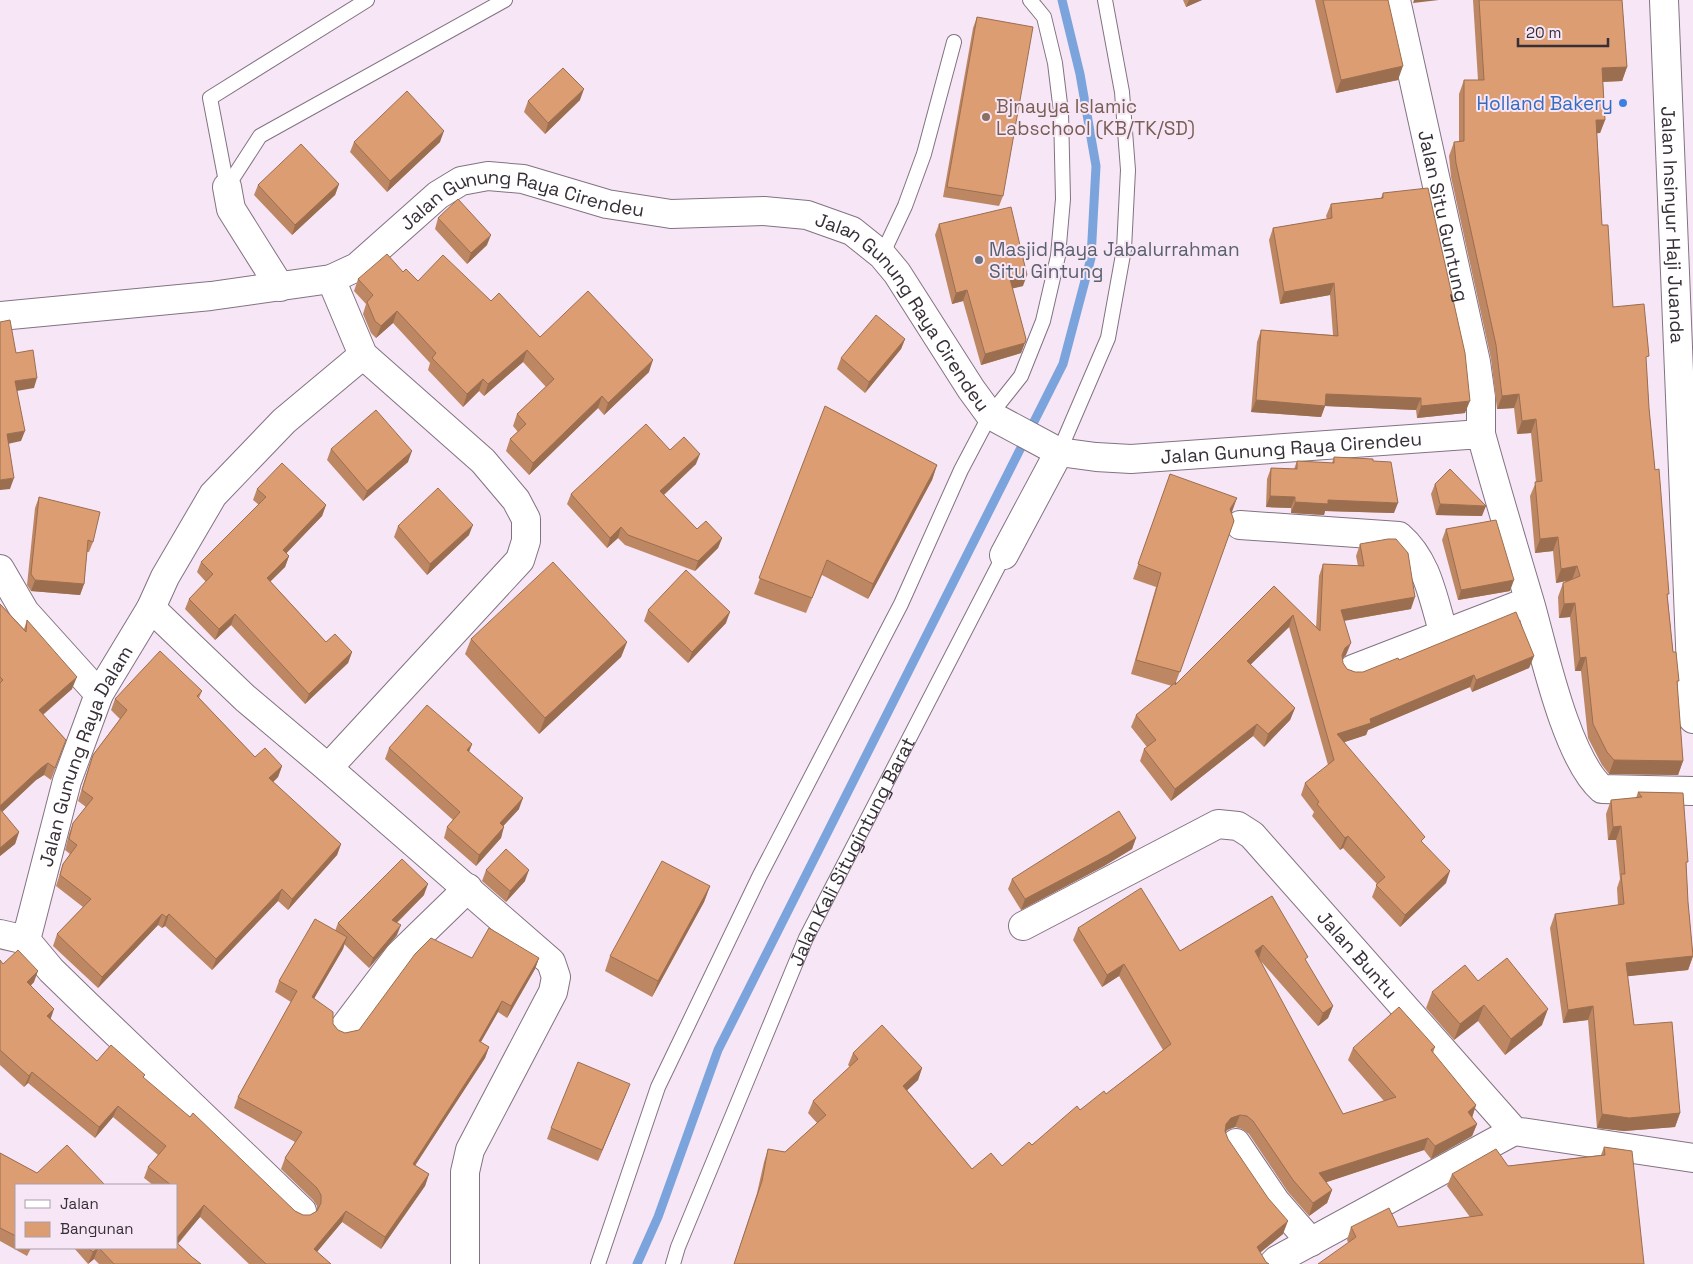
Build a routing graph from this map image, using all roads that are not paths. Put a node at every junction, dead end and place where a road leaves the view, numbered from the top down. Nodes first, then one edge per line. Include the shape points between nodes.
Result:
1 (367, 0) edge
2 (505, 0) edge
3 (1030, 0) edge
4 (1104, 0) edge
5 (1396, 0) edge
6 (1664, 0) edge
7 (954, 42) dead end
8 (227, 187) junction
9 (882, 255) junction
10 (331, 279) junction
11 (280, 287) junction
12 (0, 316) edge
13 (363, 355) junction
14 (999, 420) junction
15 (1480, 434) junction
16 (1053, 449) junction
17 (1240, 525) dead end
18 (1004, 555) joint
19 (0, 569) edge
20 (1529, 600) junction
21 (150, 608) junction
22 (1444, 634) junction
23 (1353, 669) edge
24 (99, 694) junction
25 (1693, 719) edge
26 (328, 768) junction
27 (1693, 791) edge
28 (468, 888) junction
29 (1023, 926) dead end
30 (13, 937) edge
31 (343, 1028) dead end
32 (1514, 1131) junction
33 (1236, 1143) dead end
34 (1693, 1158) edge
35 (302, 1211) dead end
36 (1311, 1242) junction
37 (465, 1264) edge
38 (598, 1264) edge
39 (674, 1264) edge
40 (1273, 1264) edge

1 - 8 lane via 210,98
2 - 8 lane via 260,136
3 - 14 lane via 1044,17 1062,112 1061,227 1058,256 1043,321
4 - 16 lane via 1122,92 1128,170 1124,249 1108,338
5 - 15 main road, Jalan Situ Guntung via 1476,362 1482,397
6 - 25 main road, Jalan Insinyur Haji Juanda
7 - 9 lane via 924,154
8 - 11 main road via 231,209
9 - 10 main road, Jalan Gunung Raya Cirendeu via 852,231 807,215 764,211 671,214 607,204 523,179 488,176 461,181 438,195 357,267
9 - 14 main road, Jalan Gunung Raya Cirendeu via 897,273 971,389
10 - 11 main road, Jalan Gunung Raya Cirendeu
10 - 13 main road
11 - 12 main road, Jalan Gunung Raya Cirendeu
13 - 21 main road, Jalan Gunung Raya Dalam via 284,421 213,495
13 - 26 main road via 483,461 516,500 526,519 526,541 520,560
14 - 16 main road, Jalan Gunung Raya Cirendeu
14 - 38 lane via 961,470 901,604 758,877 658,1087
15 - 16 main road, Jalan Gunung Raya Cirendeu via 1131,458 1096,457
15 - 20 main road
16 - 18 main road, Jalan Kali Situgintung Barat
17 - 22 main road via 1399,536 1422,564
18 - 39 lane, Jalan Kali Situgintung Barat via 806,938 678,1247
19 - 24 main road via 25,612
20 - 22 main road
20 - 27 main road via 1562,712 1592,780 1602,789
21 - 24 main road, Jalan Gunung Raya Dalam
21 - 26 main road via 245,698
22 - 23 main road
24 - 30 main road, Jalan Gunung Raya Dalam
26 - 28 main road
28 - 31 main road via 399,955
28 - 37 main road via 551,962 556,977 553,992 470,1150 465,1172
29 - 32 main road, Jalan Buntu via 1218,824 1238,826 1252,835
30 - 35 main road, Jalan Gunung Raya Dalam
32 - 34 main road
32 - 36 main road
33 - 36 main road via 1276,1202
36 - 40 main road

